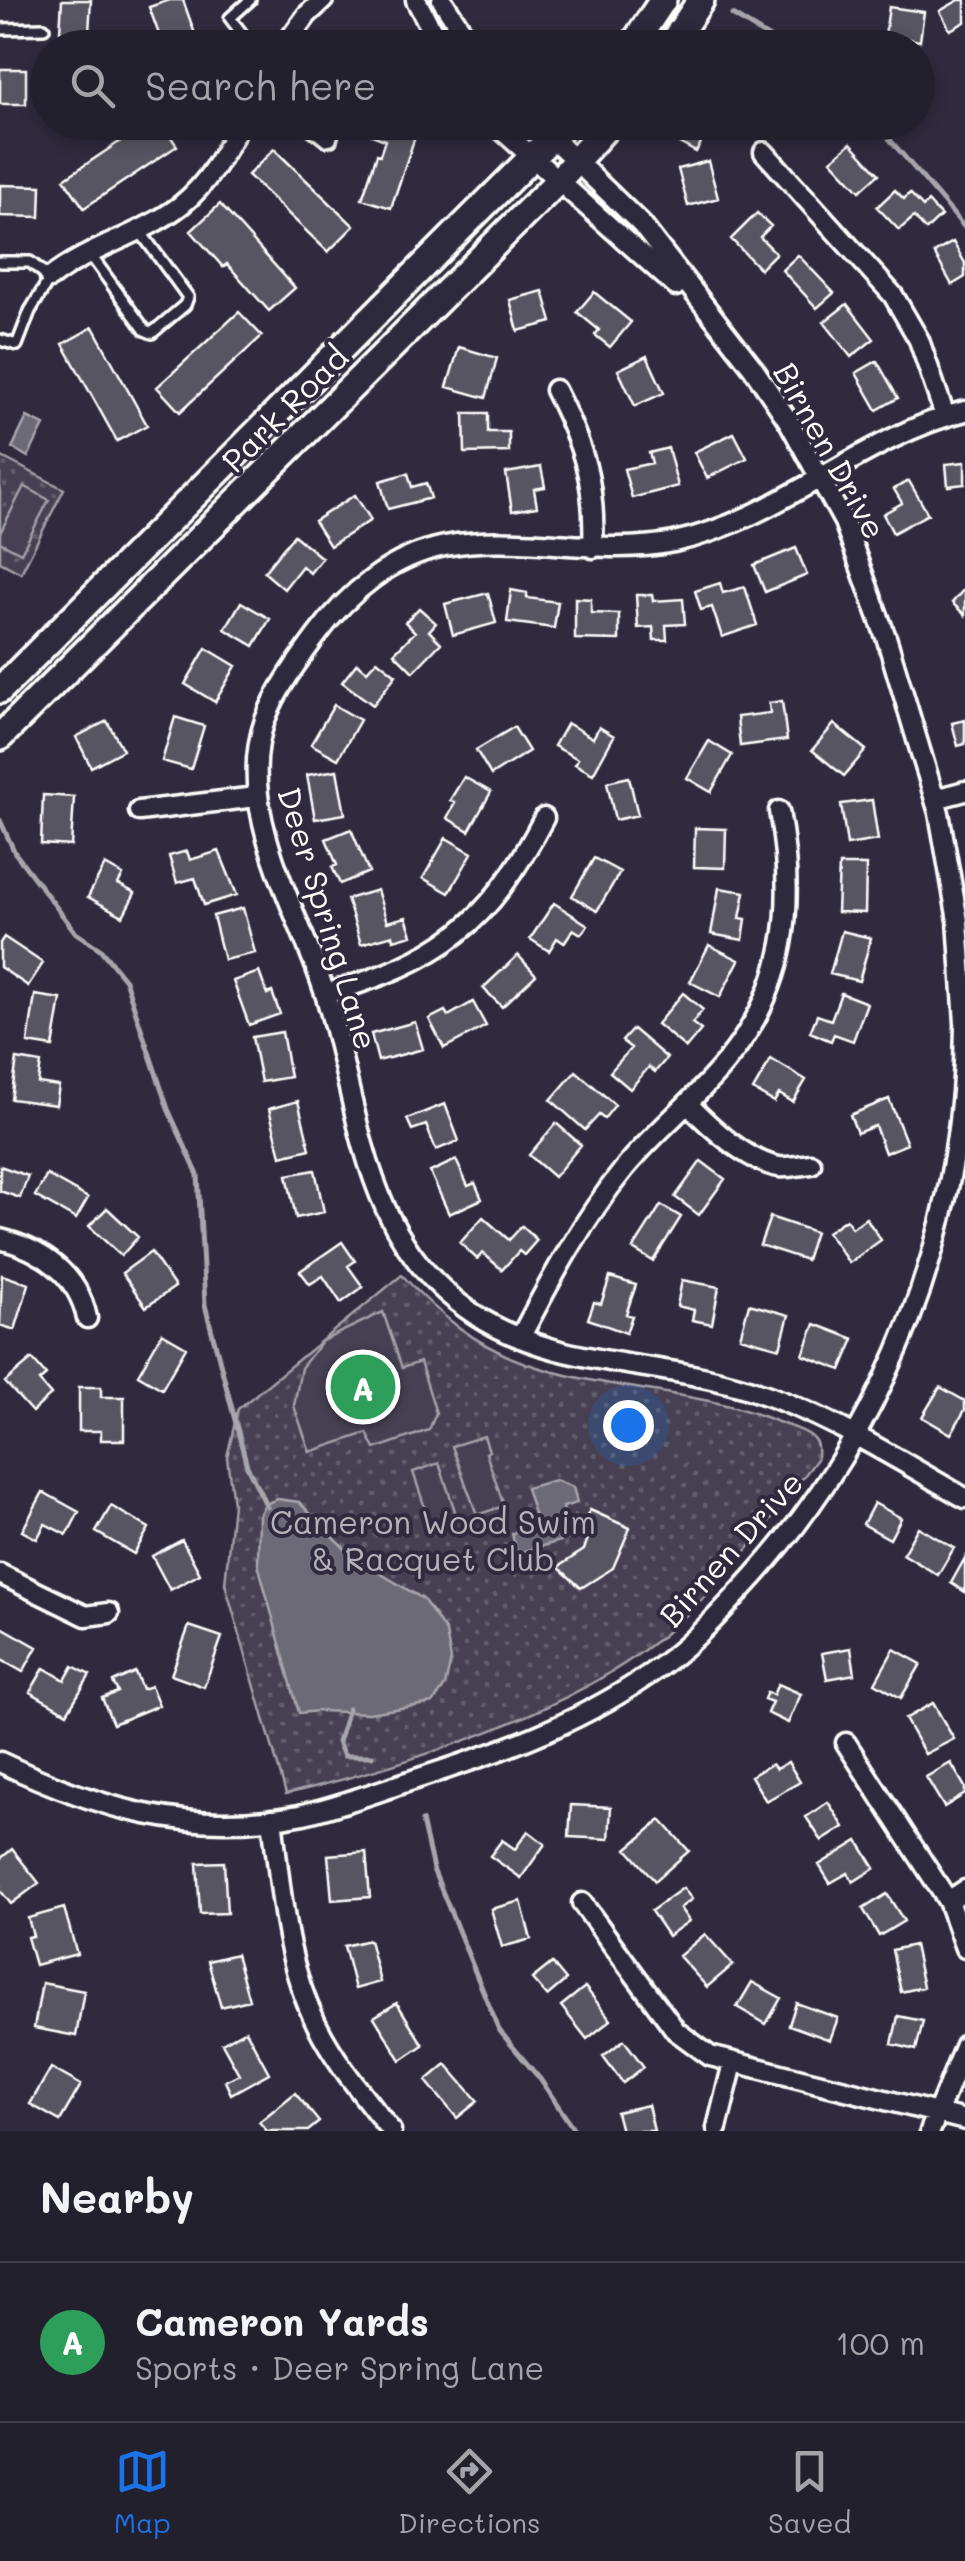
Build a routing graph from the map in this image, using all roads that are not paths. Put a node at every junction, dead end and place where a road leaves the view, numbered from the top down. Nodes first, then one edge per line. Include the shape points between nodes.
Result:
1 (250, 0) edge
2 (323, 0) edge
3 (416, 0) edge
4 (442, 0) edge
5 (663, 0) edge
6 (702, 0) edge
7 (44, 28) dead end
8 (0, 29) edge
9 (240, 30) edge
10 (296, 30) edge
11 (432, 30) edge
12 (461, 30) edge
13 (643, 30) edge
14 (681, 30) edge
15 (231, 140) edge
16 (511, 140) edge
17 (543, 140) edge
18 (555, 140) edge
19 (595, 140) edge
20 (764, 152) dead end
21 (531, 159) junction
22 (567, 172) junction
23 (138, 230) junction
24 (89, 253) junction
25 (0, 262) edge
26 (50, 278) junction
27 (0, 340) edge
28 (555, 390) dead end
29 (965, 412) edge
30 (945, 416) junction
31 (820, 478) junction
32 (593, 548) junction
33 (0, 690) edge
34 (0, 737) edge
35 (965, 791) edge
36 (256, 797) junction
37 (935, 799) junction
38 (140, 811) dead end
39 (779, 811) dead end
40 (544, 818) dead end
41 (325, 994) junction
42 (965, 1024) edge
43 (688, 1104) junction
44 (811, 1164) dead end
45 (0, 1238) edge
46 (87, 1318) dead end
47 (520, 1338) junction
48 (856, 1436) junction
49 (965, 1498) edge
50 (0, 1574) edge
51 (109, 1613) dead end
52 (846, 1743) dead end
53 (0, 1762) edge
54 (272, 1819) junction
55 (965, 1890) edge
56 (948, 1901) junction
57 (582, 1903) dead end
58 (965, 1948) edge
59 (965, 2045) edge
60 (733, 2064) junction
61 (965, 2120) edge
62 (934, 2122) edge
63 (717, 2128) dead end
64 (390, 2131) edge

1 - 9 lane via 230,18
2 - 10 street
3 - 11 street
4 - 12 street
5 - 13 main road
6 - 14 main road
7 - 8 lane
15 - 23 street via 191,196
16 - 21 street, Birnen Drive
17 - 21 main road, Park Road
18 - 22 street, Birnen Drive
19 - 22 main road, Park Road
20 - 30 street via 892,295 919,340
21 - 22 street, Birnen Drive
21 - 33 main road, Park Road
22 - 31 street, Birnen Drive via 716,324 771,395
22 - 34 main road, Park Road
23 - 24 street
23 - 24 lane via 188,296 152,333
24 - 26 street
25 - 26 lane via 30,262
26 - 27 lane via 18,345
28 - 32 street via 589,468
29 - 30 street, Deer Spring Lane
30 - 31 street, Deer Spring Lane
31 - 32 street, Deer Spring Lane via 708,532 633,548
31 - 37 street, Birnen Drive via 873,598
32 - 36 street, Deer Spring Lane via 499,541 445,546 399,562 357,590 279,690 262,732
35 - 37 street
36 - 38 street
36 - 41 street, Deer Spring Lane
37 - 42 street, Birnen Drive via 958,921
39 - 43 street via 790,885 778,960 757,1016
40 - 41 street via 506,884 448,942 383,976
41 - 47 street, Deer Spring Lane via 370,1171 389,1219 448,1296
42 - 48 street, Birnen Drive via 960,1111 933,1249 903,1338
43 - 44 street via 717,1132 775,1166
43 - 47 street via 637,1154 587,1218
45 - 46 street via 65,1273
47 - 48 street, Deer Spring Lane via 579,1357 734,1385
48 - 49 street, Deer Spring Lane
48 - 54 street, Birnen Drive via 810,1508 717,1617 621,1693 510,1748 328,1808
50 - 51 street via 86,1616
52 - 56 street
53 - 54 street, Birnen Drive via 120,1810 204,1822
54 - 64 street via 286,1929 308,2007 337,2060
55 - 56 street
56 - 58 street
57 - 60 street via 676,2032
59 - 62 street
60 - 62 street
60 - 63 street
61 - 62 street

